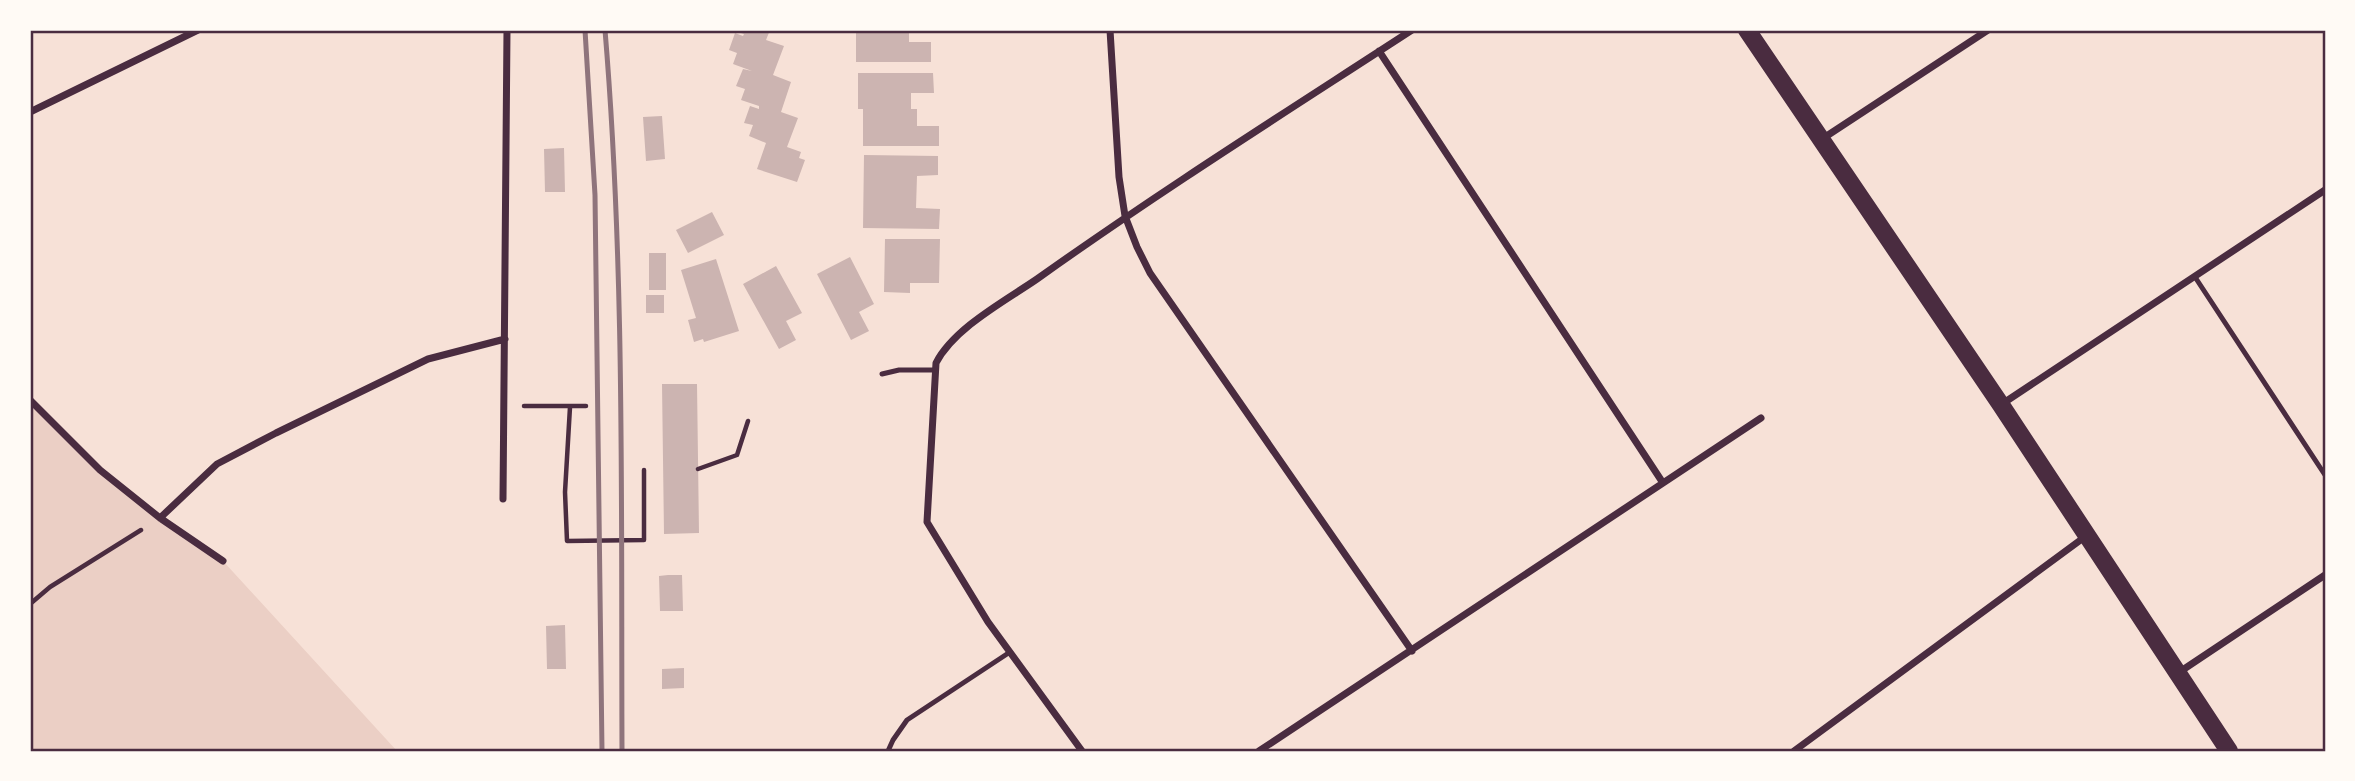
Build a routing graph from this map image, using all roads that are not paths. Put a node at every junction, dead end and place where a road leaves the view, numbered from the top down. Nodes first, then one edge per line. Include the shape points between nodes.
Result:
1 (198, 30) edge
2 (507, 30) edge
3 (1110, 30) edge
4 (1412, 30) edge
5 (1747, 30) edge
6 (1988, 30) edge
7 (1379, 51) junction
8 (30, 112) edge
9 (1821, 139) junction
10 (2325, 190) edge
11 (1125, 216) junction
12 (2195, 276) junction
13 (505, 339) junction
14 (935, 370) junction
15 (883, 374) dead end
16 (30, 400) edge
17 (2001, 405) junction
18 (1761, 418) dead end
19 (2325, 475) edge
20 (1663, 483) junction
21 (503, 499) dead end
22 (160, 518) junction
23 (2087, 536) junction
24 (223, 561) dead end
25 (2325, 575) edge
26 (1412, 651) junction
27 (1010, 652) junction
28 (2178, 673) junction
29 (888, 751) edge
30 (1082, 751) edge
31 (1259, 751) edge
32 (1794, 751) edge
33 (2229, 751) edge

1 - 8 street
2 - 13 street
3 - 11 street
4 - 7 street
5 - 9 main road
6 - 9 street
7 - 11 street
7 - 20 street
9 - 17 main road
10 - 12 street
11 - 14 street via 946,346
11 - 26 street via 1150,273
12 - 17 street
12 - 19 lane
13 - 21 street
13 - 22 street via 428,359 276,433 217,464
14 - 15 lane
14 - 27 street via 927,522
16 - 22 street via 100,470
17 - 23 main road
18 - 20 street
20 - 26 street
22 - 24 street
23 - 28 main road
23 - 32 street
25 - 28 street
26 - 31 street
27 - 29 lane via 907,720
27 - 30 street
28 - 33 main road

